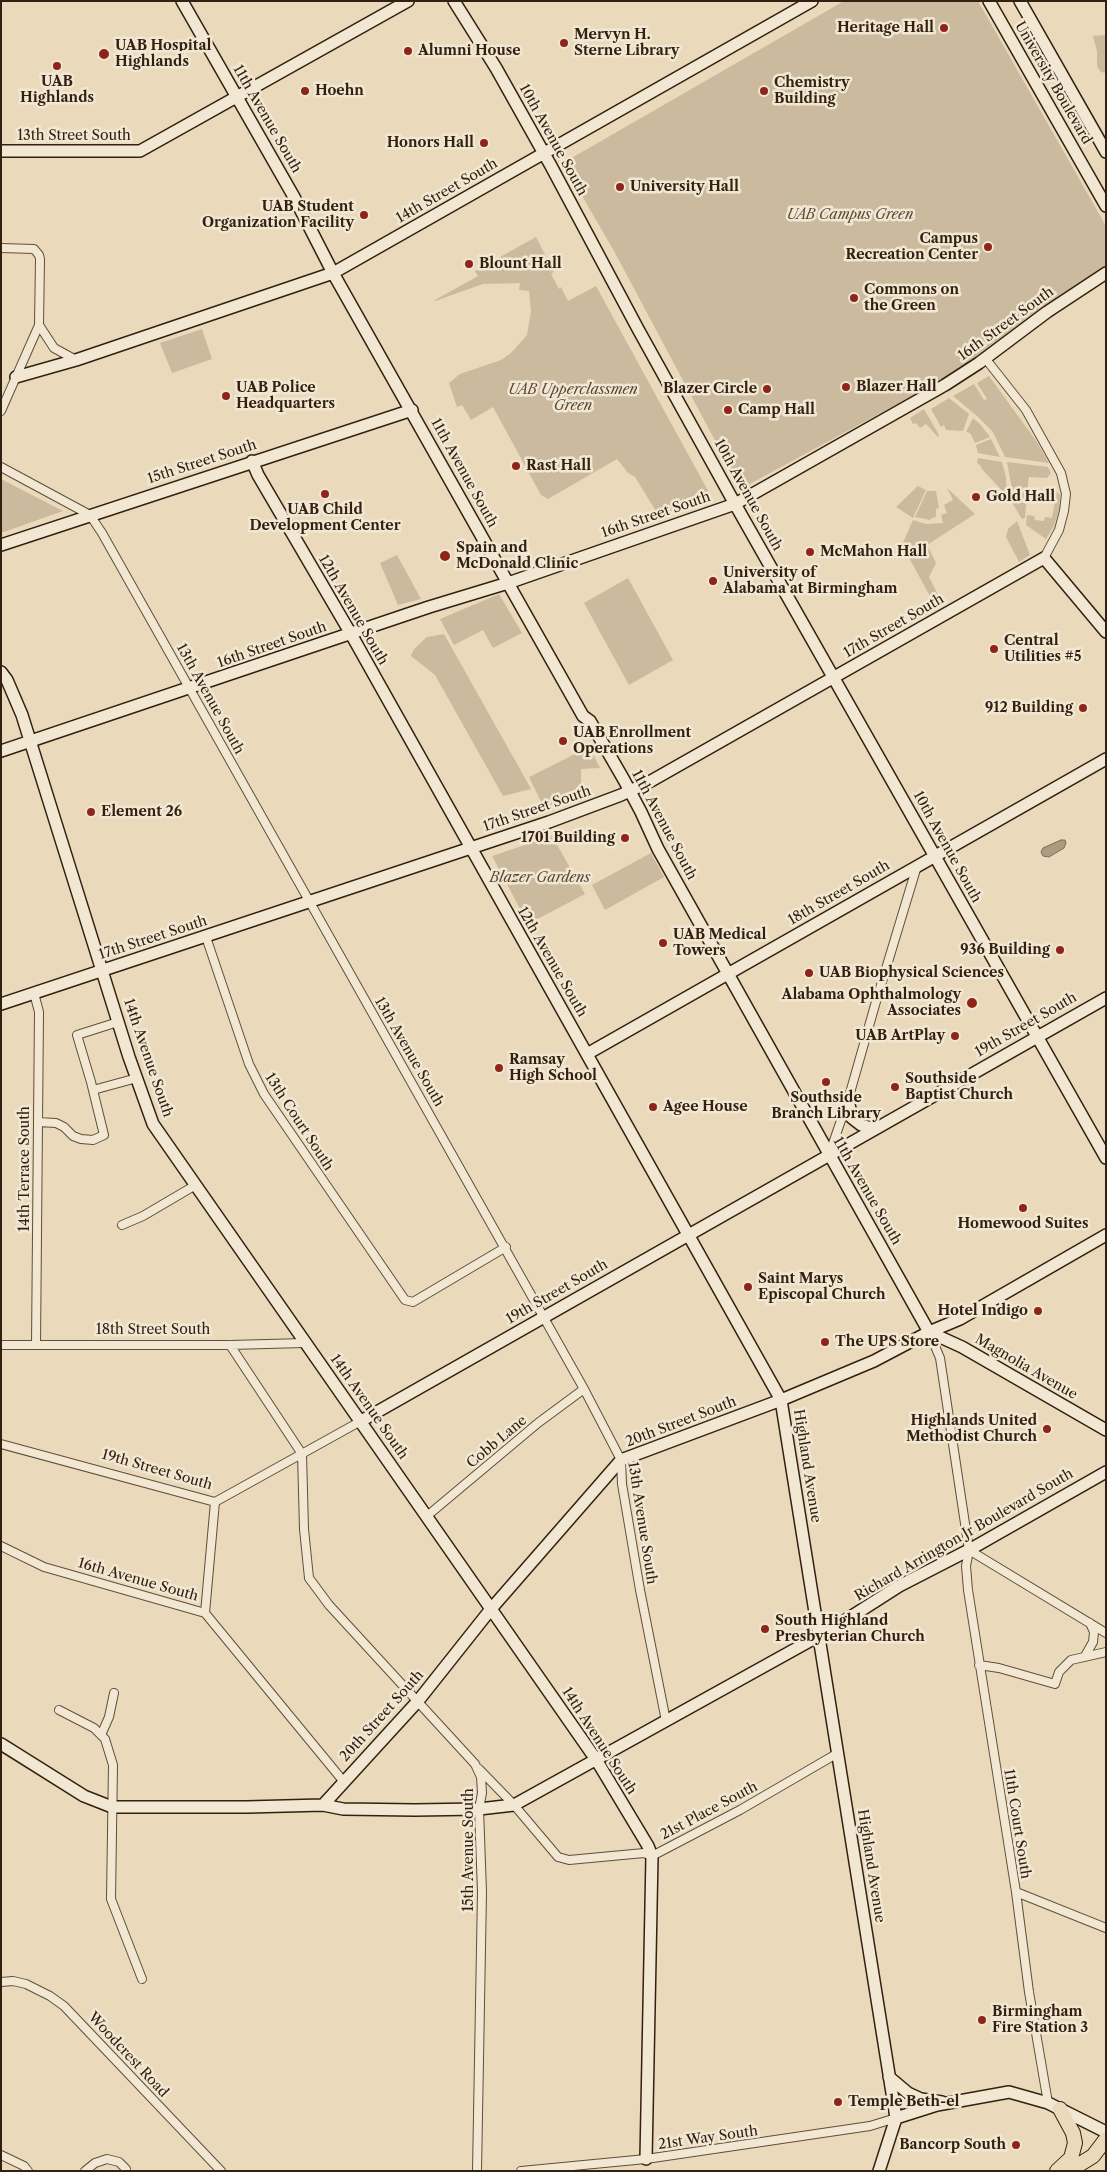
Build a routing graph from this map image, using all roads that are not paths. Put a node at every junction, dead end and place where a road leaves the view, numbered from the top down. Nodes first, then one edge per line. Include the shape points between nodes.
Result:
1 (182, 1) edge
2 (408, 1) edge
3 (454, 1) edge
4 (812, 1) edge
5 (989, 1) edge
6 (1020, 1) edge
7 (238, 98) junction
8 (1, 151) edge
9 (1106, 152) edge
10 (544, 153) junction
11 (1106, 206) edge
12 (1, 248) edge
13 (333, 273) junction
14 (1106, 273) edge
15 (40, 325) junction
16 (985, 358) junction
17 (76, 360) junction
18 (16, 377) junction
19 (412, 410) junction
20 (1, 411) edge
21 (252, 461) junction
22 (1, 467) edge
23 (735, 504) junction
24 (90, 515) junction
25 (1, 545) edge
26 (1044, 558) junction
27 (508, 583) junction
28 (1106, 632) edge
29 (351, 634) junction
30 (1, 672) edge
31 (834, 678) junction
32 (190, 688) junction
33 (30, 742) junction
34 (1, 751) edge
35 (1106, 759) edge
36 (629, 791) junction
37 (470, 848) junction
38 (936, 856) junction
39 (917, 866) junction
40 (309, 902) junction
41 (206, 937) junction
42 (103, 971) junction
43 (728, 974) junction
44 (34, 993) junction
45 (1106, 998) edge
46 (1, 1004) edge
47 (118, 1022) junction
48 (1038, 1036) junction
49 (587, 1054) junction
50 (137, 1078) junction
51 (93, 1090) junction
52 (848, 1100) junction
53 (38, 1122) junction
54 (875, 1129) junction
55 (829, 1154) junction
56 (1106, 1158) edge
57 (194, 1186) junction
58 (122, 1225) dead end
59 (689, 1234) junction
60 (1106, 1235) edge
61 (506, 1247) junction
62 (545, 1316) junction
63 (929, 1332) junction
64 (304, 1343) junction
65 (1, 1345) edge
66 (36, 1345) junction
67 (230, 1345) junction
68 (584, 1389) junction
69 (782, 1400) junction
70 (361, 1421) junction
71 (1106, 1430) edge
72 (1, 1444) edge
73 (302, 1454) junction
74 (621, 1460) junction
75 (1106, 1472) edge
76 (215, 1502) junction
77 (427, 1516) junction
78 (1, 1546) edge
79 (969, 1550) junction
80 (491, 1609) junction
81 (205, 1613) junction
82 (1090, 1623) junction
83 (1106, 1632) edge
84 (819, 1636) junction
85 (1106, 1652) edge
86 (1085, 1656) junction
87 (979, 1665) junction
88 (114, 1692) dead end
89 (418, 1701) junction
90 (59, 1710) dead end
91 (666, 1722) junction
92 (101, 1735) junction
93 (3, 1748) edge
94 (838, 1754) junction
95 (597, 1761) junction
96 (475, 1764) junction
97 (344, 1782) junction
98 (323, 1805) junction
99 (514, 1805) junction
100 (112, 1806) junction
101 (479, 1809) junction
102 (652, 1856) junction
103 (1016, 1892) junction
104 (1106, 1928) edge
105 (142, 1979) dead end
106 (1, 1982) edge
107 (890, 2077) junction
108 (949, 2103) junction
109 (1054, 2106) junction
110 (896, 2118) junction
111 (1106, 2132) edge
112 (1106, 2139) edge
113 (1, 2155) edge
114 (646, 2159) junction
115 (126, 2169) dead end
116 (28, 2171) edge
117 (85, 2171) edge
118 (221, 2171) edge
119 (477, 2171) edge
120 (521, 2171) edge
121 (879, 2171) edge
122 (1057, 2171) edge
123 (1069, 2171) edge

1 - 7 street, 11th Avenue South
2 - 7 street, 13th Street South
3 - 10 street, 10th Avenue South
4 - 10 street, 14th Street South
5 - 11 street, University Boulevard
6 - 9 street, University Boulevard
7 - 8 street, 13th Street South via 140,151
7 - 13 street, 11th Avenue South
10 - 13 street, 14th Street South
10 - 23 street, 10th Avenue South
12 - 15 street via 34,249 40,255
13 - 17 street, 14th Street South
13 - 19 street, 11th Avenue South
14 - 16 street, 16th Street South
15 - 17 street via 54,348
15 - 18 street
16 - 23 street, 16th Street South via 937,390
16 - 26 street via 1026,410 1061,473 1066,494 1064,512
17 - 18 street, 14th Street South
18 - 20 street
19 - 21 street, 15th Street South
19 - 27 street, 11th Avenue South
21 - 24 street, 15th Street South
21 - 29 street, 12th Avenue South
22 - 24 street, 13th Avenue South
23 - 27 street, 16th Street South
23 - 31 street, 10th Avenue South
24 - 25 street, 15th Street South
24 - 32 street, 13th Avenue South
26 - 28 street
26 - 31 street, 17th Street South
27 - 29 street, 16th Street South
27 - 36 street, 11th Avenue South
29 - 32 street, 16th Street South
29 - 37 street, 12th Avenue South
30 - 33 street, 14th Avenue South via 22,715
31 - 36 street, 17th Street South
31 - 38 street, 10th Avenue South
32 - 33 street, 16th Street South
32 - 40 street, 13th Avenue South
33 - 34 street, 16th Street South
33 - 42 street, 14th Avenue South
35 - 38 street, 18th Street South
36 - 37 street, 17th Street South
36 - 43 street, 11th Avenue South
37 - 40 street, 17th Street South
37 - 49 street, 12th Avenue South
38 - 39 street, 18th Street South
38 - 48 street, 10th Avenue South
39 - 43 street, 18th Street South
39 - 52 street
40 - 41 street, 17th Street South
40 - 61 street, 13th Avenue South
41 - 42 street, 17th Street South
41 - 61 street, 13th Court South via 249,1064 264,1094 408,1302
42 - 44 street, 17th Street South
42 - 47 street, 14th Avenue South
43 - 49 street, 18th Street South
43 - 55 street, 11th Avenue South
44 - 46 street, 17th Street South
44 - 53 street, 14th Terrace South via 39,1012
45 - 48 street, 19th Street South
47 - 50 street, 14th Avenue South
47 - 51 street via 77,1035
48 - 54 street, 19th Street South
48 - 56 street, 10th Avenue South
49 - 59 street, 12th Avenue South
50 - 51 street
50 - 57 street, 14th Avenue South via 153,1124
51 - 53 street via 104,1135 101,1137 81,1140 56,1123
52 - 54 street via 852,1118 860,1125
52 - 55 street
53 - 66 street, 14th Terrace South
54 - 55 street, 19th Street South
55 - 59 street, 19th Street South
55 - 63 street, 11th Avenue South
57 - 58 street
57 - 64 street, 14th Avenue South
59 - 62 street, 19th Street South
59 - 69 street, 12th Avenue South
60 - 63 street, 20th Street South via 960,1319
61 - 62 street, 13th Avenue South
62 - 68 street, 13th Avenue South
62 - 70 street, 19th Street South
63 - 69 street, 20th Street South via 874,1361
63 - 71 street, Magnolia Avenue via 962,1347
63 - 79 street, 11th Avenue South via 940,1358
64 - 67 street, 18th Street South
64 - 70 street, 14th Avenue South
65 - 66 street, 18th Street South
66 - 67 street, 18th Street South
67 - 73 street
68 - 74 street, 13th Avenue South
68 - 77 street, Cobb Lane
69 - 74 street, 20th Street South
69 - 84 street, Highland Avenue
70 - 73 street, 19th Street South
70 - 77 street, 14th Avenue South
72 - 76 street, 19th Street South
73 - 76 street, 19th Street South
73 - 89 street, 15th Avenue South via 309,1578 329,1606
74 - 80 street, 20th Street South
74 - 91 street, 13th Avenue South via 640,1590
75 - 79 street, Richard Arrington Jr Boulevard South
76 - 81 street
77 - 80 street, 14th Avenue South
78 - 81 street, 16th Avenue South via 44,1567
79 - 82 street
79 - 84 street, Richard Arrington Jr Boulevard South via 899,1586
79 - 87 street, 11th Court South via 966,1566
80 - 89 street, 20th Street South
80 - 95 street, 14th Avenue South
81 - 97 street, 16th Avenue South
82 - 83 street
82 - 86 street via 1094,1632 1093,1642
84 - 91 street, Richard Arrington Jr Boulevard South
84 - 94 street, Highland Avenue
85 - 86 street
86 - 87 street via 1070,1660 1059,1672 1055,1684
87 - 103 street, 11th Court South
88 - 92 street
89 - 96 street, 15th Avenue South
89 - 97 street, 20th Street South
90 - 92 street
91 - 95 street, Richard Arrington Jr Boulevard South
92 - 100 street via 113,1765
93 - 100 street, Richard Arrington Jr Boulevard South via 84,1796
94 - 102 street, 21st Place South
94 - 107 street, Highland Avenue
95 - 99 street, Richard Arrington Jr Boulevard South
95 - 102 street, 14th Avenue South
96 - 99 street, 21st Place South
96 - 101 street, 15th Avenue South via 481,1777
97 - 98 street, 20th Street South
98 - 100 street, Richard Arrington Jr Boulevard South
98 - 101 street, Richard Arrington Jr Boulevard South
99 - 101 street, Richard Arrington Jr Boulevard South
99 - 102 street, 21st Place South via 558,1857 569,1860 644,1853
100 - 105 street via 111,1899
101 - 119 street, 15th Avenue South via 482,1892
102 - 114 street, 14th Avenue South
103 - 104 street
103 - 109 street, 11th Court South via 1029,1992
106 - 118 street, Woodcrest Road via 26,1984 64,2006
107 - 108 street via 908,2093 921,2099
107 - 110 street, Highland Avenue
108 - 109 street via 1009,2092
108 - 110 street
109 - 111 street
109 - 122 highway via 1073,2133 1075,2143 1071,2158
110 - 114 street, 21st Way South via 870,2126
110 - 121 street
112 - 123 highway via 1093,2156
113 - 116 street
114 - 120 street, 21st Way South
115 - 117 street via 119,2162 107,2159

